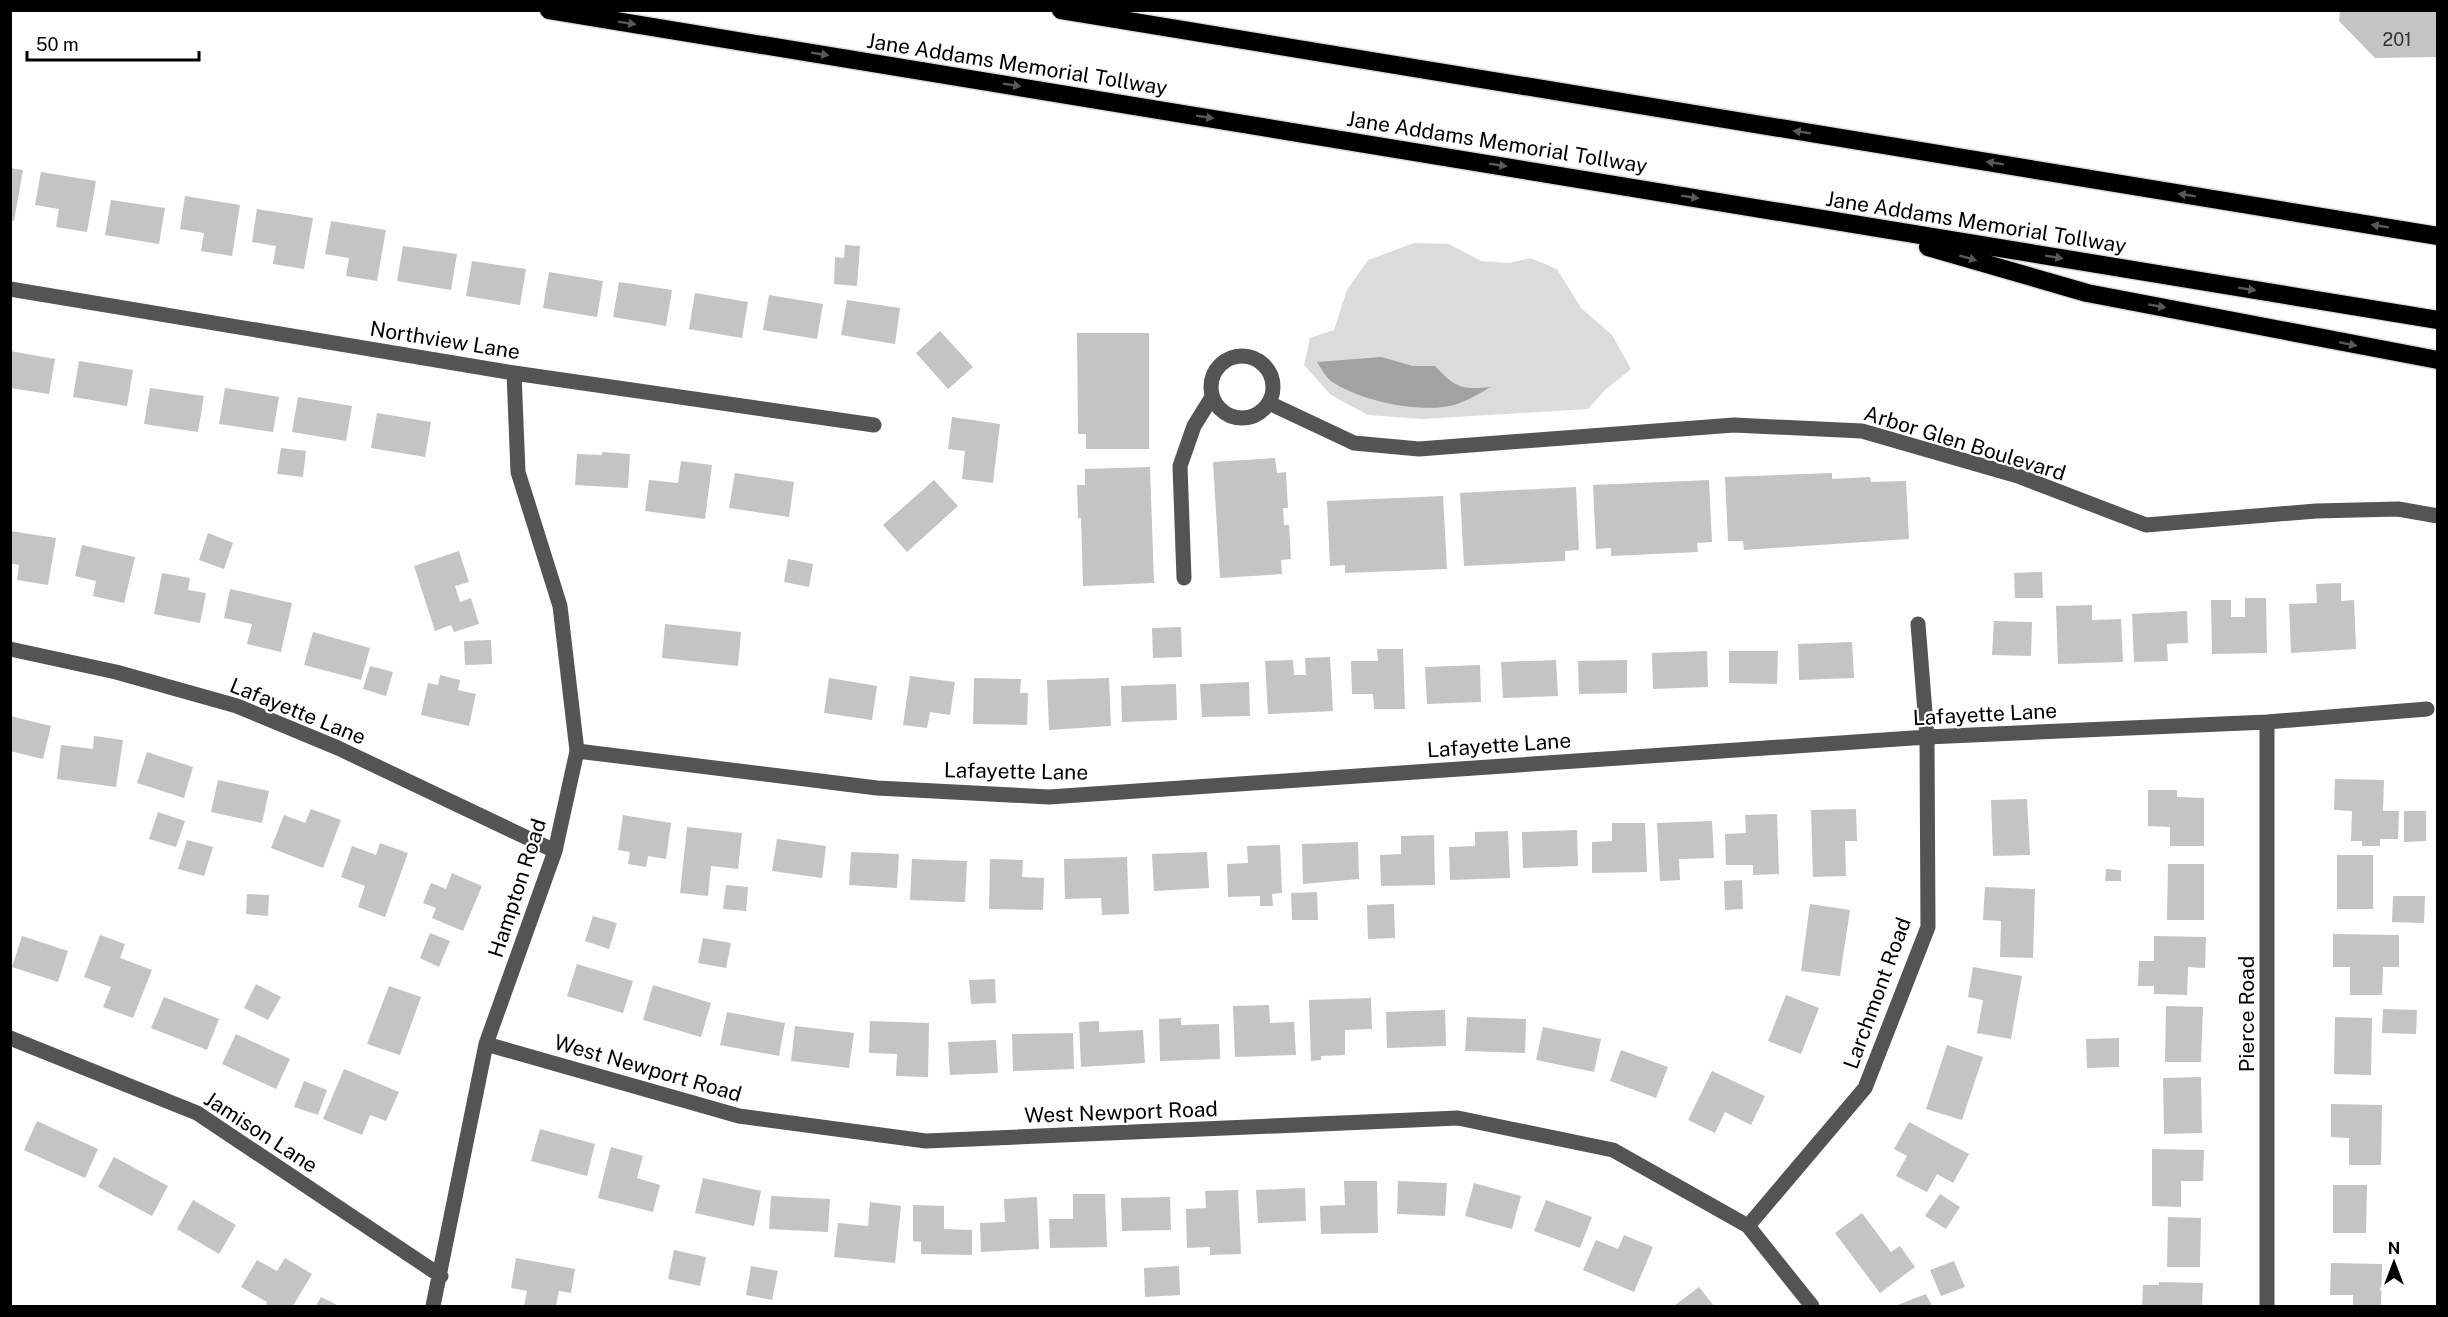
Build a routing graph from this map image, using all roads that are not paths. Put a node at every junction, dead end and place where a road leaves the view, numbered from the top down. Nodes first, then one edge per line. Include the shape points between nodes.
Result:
1 (549, 10) edge
2 (1061, 10) edge
3 (1851, 224) junction
4 (2438, 236) edge
5 (10, 289) edge
6 (2438, 320) edge
7 (2438, 360) edge
8 (514, 373) junction
9 (1212, 397) junction
10 (1269, 403) junction
11 (874, 425) dead end
12 (2438, 516) edge
13 (1184, 578) dead end
14 (1918, 624) dead end
15 (10, 649) edge
16 (2427, 709) dead end
17 (2267, 722) junction
18 (1927, 737) junction
19 (576, 751) junction
20 (555, 851) junction
21 (10, 1038) edge
22 (486, 1044) junction
23 (1748, 1226) junction
24 (441, 1276) junction
25 (433, 1306) edge
26 (1812, 1306) edge
27 (2267, 1306) edge

1 -> 3 highway, Jane Addams Memorial Tollway
4 -> 2 highway
3 -> 6 highway, Jane Addams Memorial Tollway
3 -> 7 highway via 2087,293
5 - 8 street, Northview Lane
8 - 11 street, Northview Lane
8 - 19 street, Hampton Road via 518,472 560,606
9 - 10 street via 1221,411 1242,418 1262,411
9 - 10 street via 1210,387 1217,368 1236,356 1247,356 1264,364 1270,373 1273,384
9 - 13 street via 1194,426 1180,466
10 - 12 street, Arbor Glen Boulevard via 1354,443 1419,450 1734,425 1862,431 2018,476 2146,525 2316,511 2398,509
14 - 18 street, Larchmont Road
15 - 20 street, Lafayette Lane via 116,672 237,706 338,748
16 - 17 street, Lafayette Lane
17 - 18 street, Lafayette Lane
17 - 27 street, Pierce Road
18 - 19 street, Lafayette Lane via 1049,797 877,788
18 - 23 street, Larchmont Road via 1928,927 1865,1088
19 - 20 street, Hampton Road
20 - 22 street, Hampton Road
21 - 24 street, Jamison Lane via 197,1113
22 - 23 street, West Newport Road via 740,1116 926,1141 1458,1118 1613,1150
22 - 24 street, Hampton Road
23 - 26 street
24 - 25 street, Hampton Road

